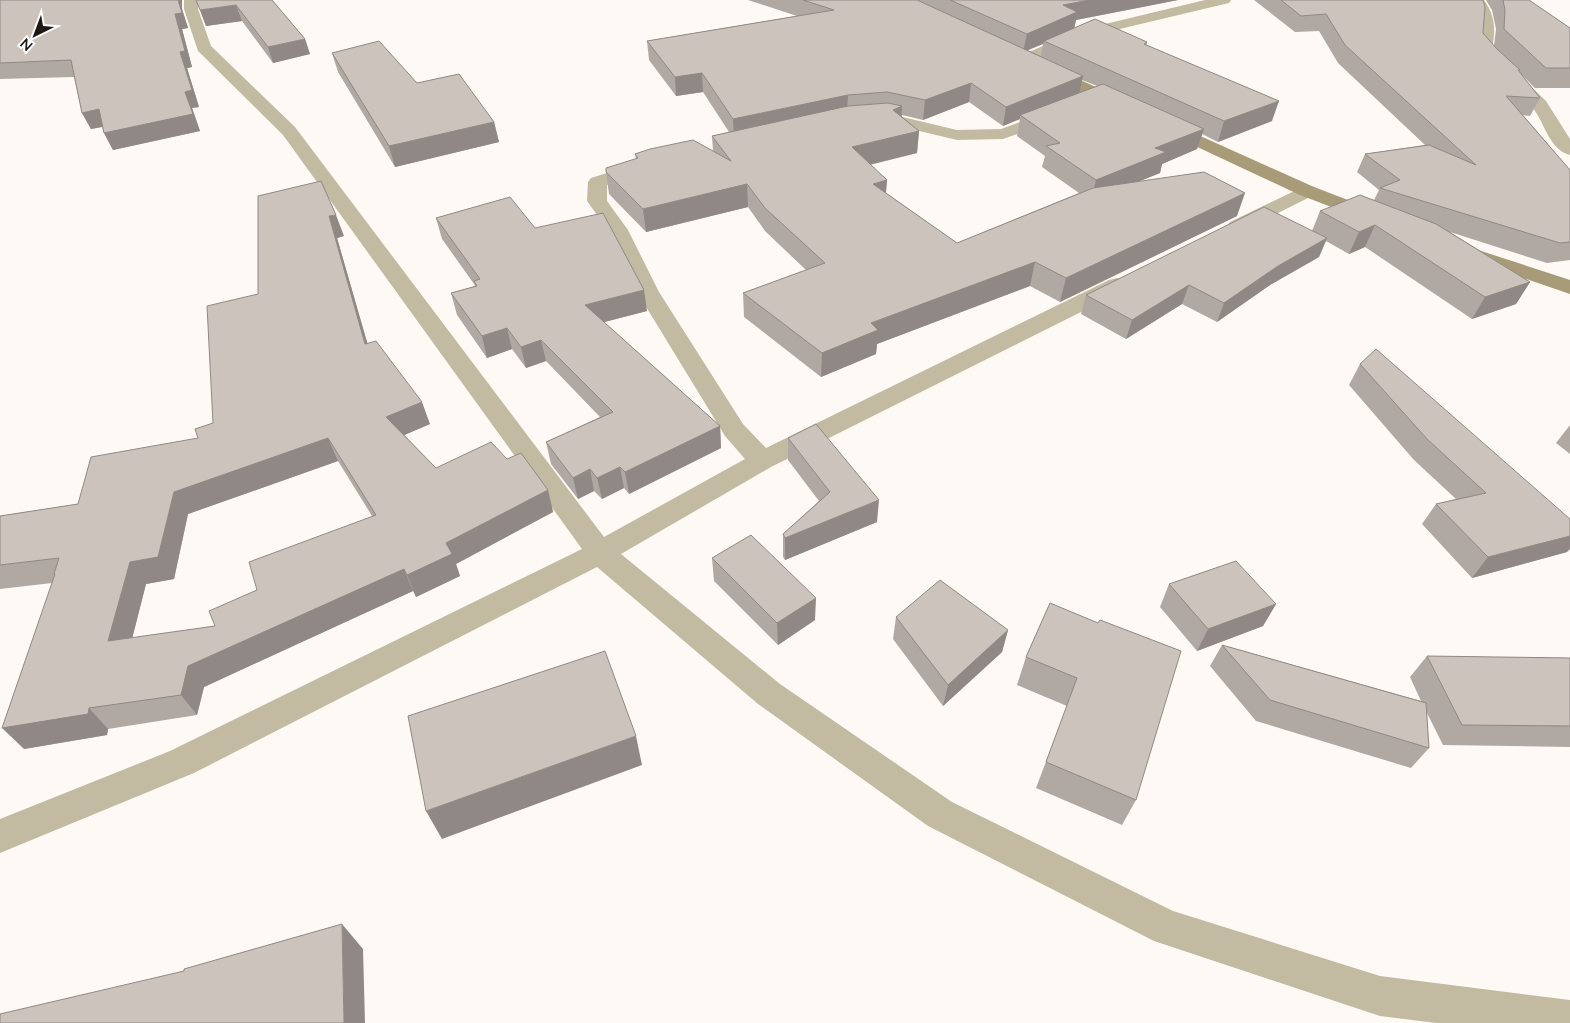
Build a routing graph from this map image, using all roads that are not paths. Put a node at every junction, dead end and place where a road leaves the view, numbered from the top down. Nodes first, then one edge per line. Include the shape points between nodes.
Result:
1 (191, 0) edge
2 (1224, 0) edge
3 (1476, 0) edge
4 (1007, 52) edge
5 (1024, 60) junction
6 (1085, 102) junction
7 (1135, 112) edge
8 (857, 120) edge
9 (1153, 120) edge
10 (1570, 148) edge
11 (656, 164) edge
12 (1307, 191) junction
13 (1390, 223) edge
14 (1218, 236) edge
15 (1454, 247) edge
16 (1137, 275) edge
17 (1570, 287) edge
18 (762, 461) junction
19 (600, 552) junction
20 (0, 836) edge
21 (1570, 1020) edge

1 - 19 street via 204,48 289,131
2 - 5 street via 1081,34
3 - 10 street via 1481,5 1489,29 1484,49 1546,114 1551,128
4 - 5 street
5 - 6 street
6 - 7 street
6 - 8 street via 1004,134 957,135 886,118
9 - 12 street
11 - 18 street via 598,182 597,201 618,230 648,292 734,430
12 - 13 street
12 - 14 street
15 - 17 street
16 - 18 street
18 - 19 street
19 - 20 street via 182,762
19 - 21 street via 769,694 940,814 1167,928 1380,996

